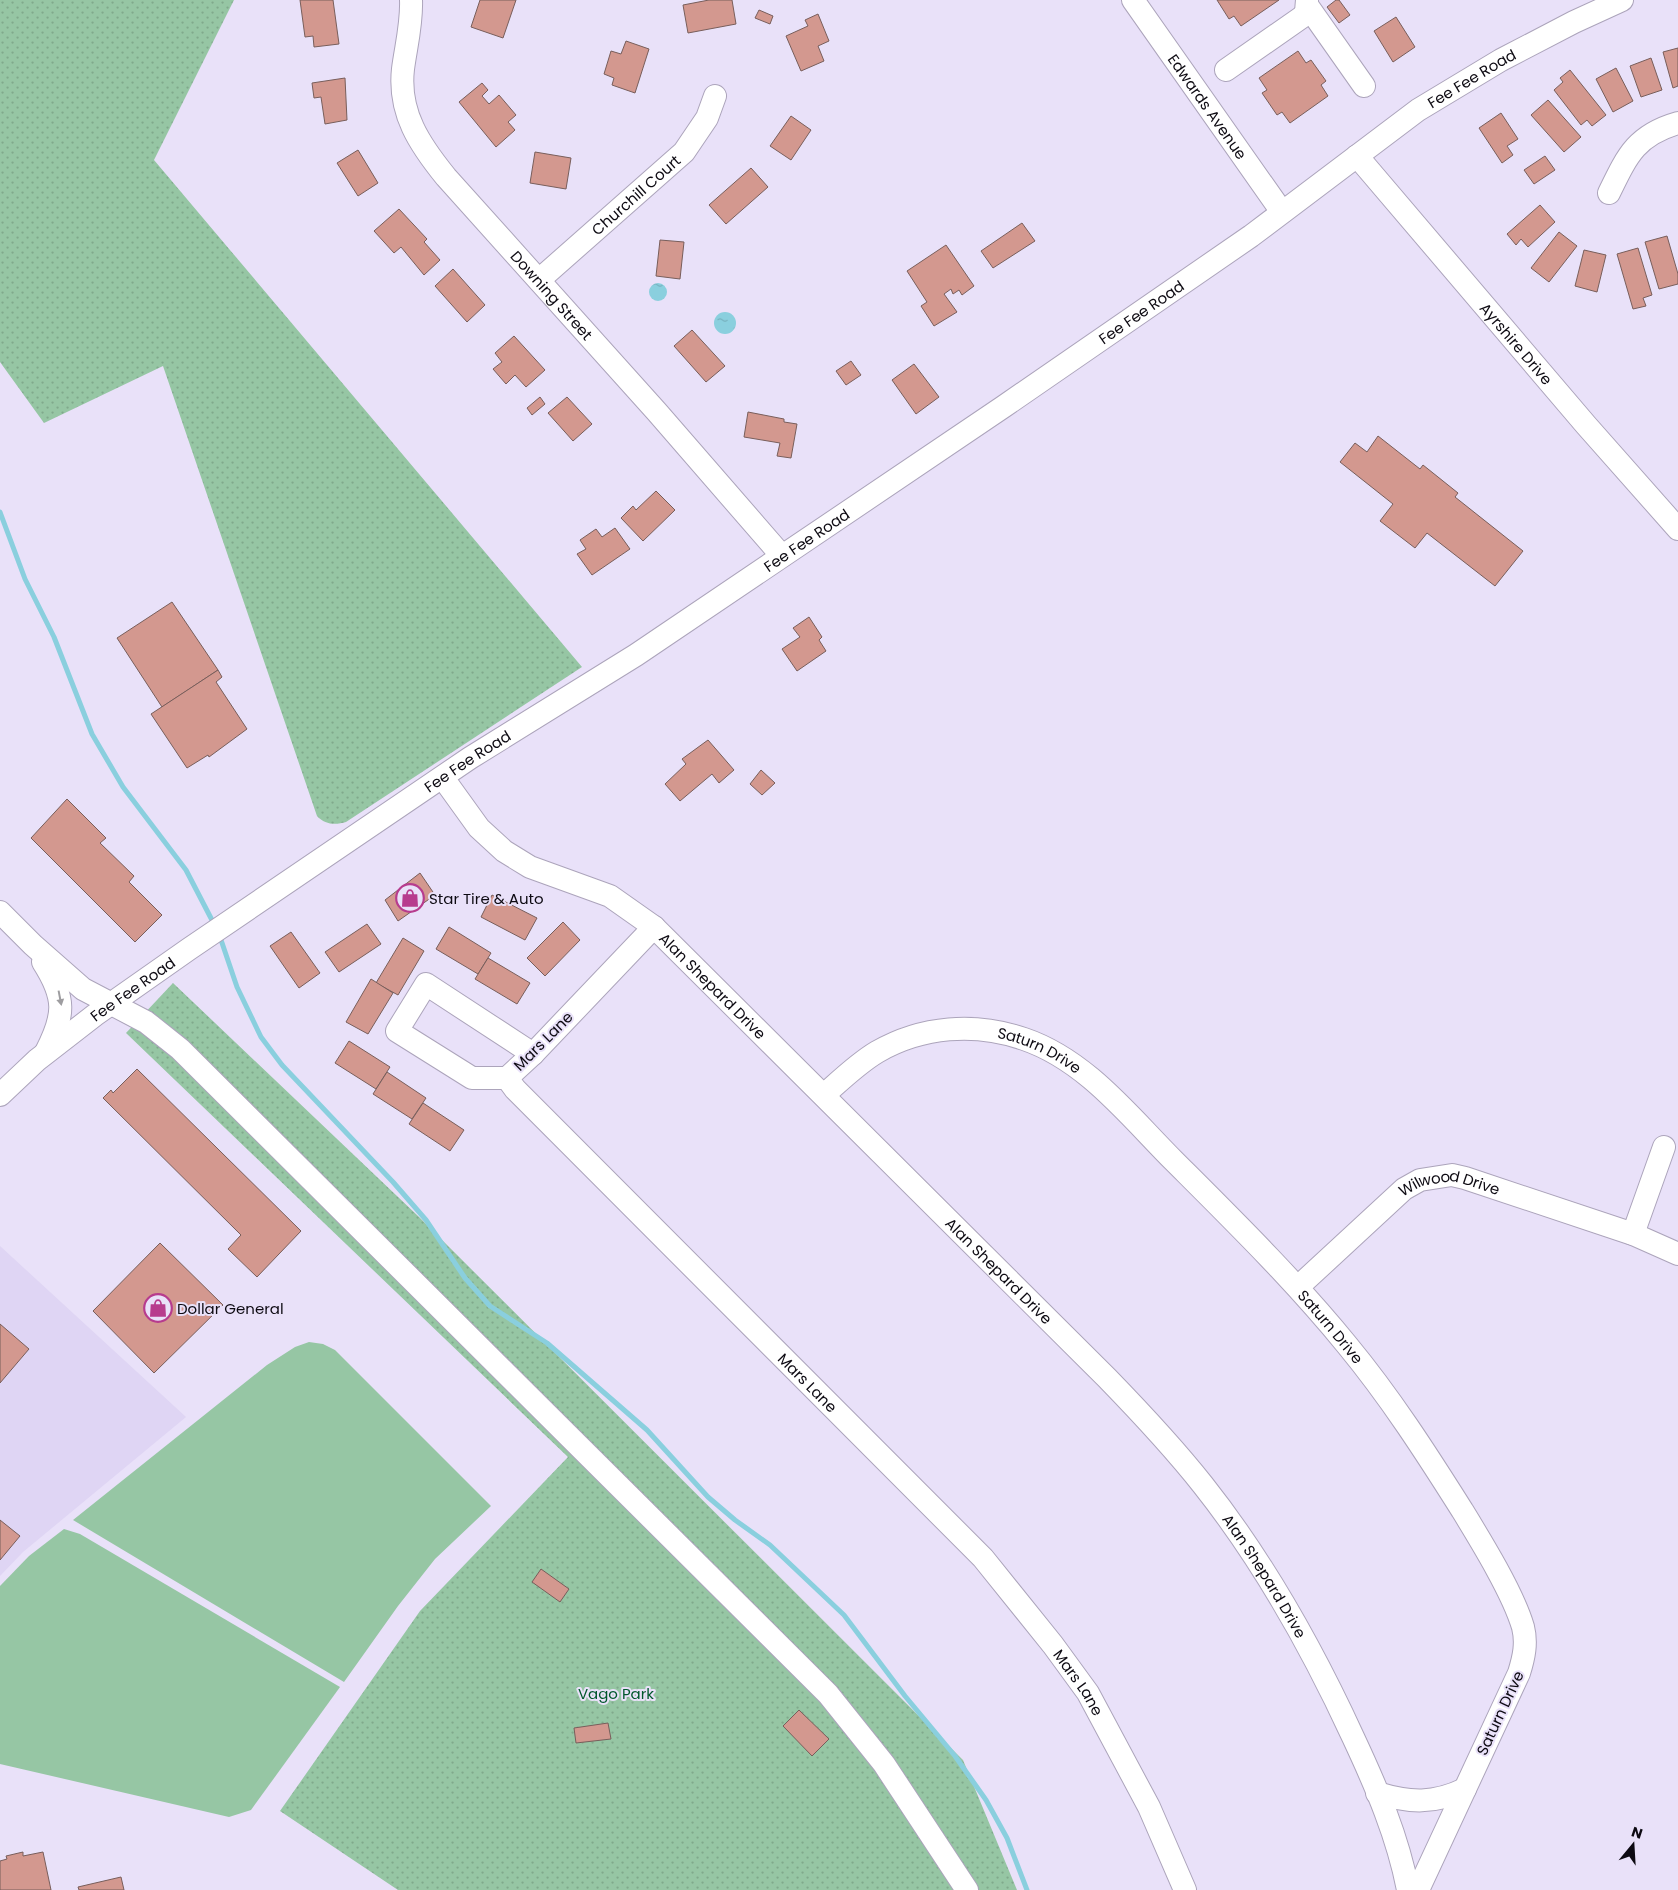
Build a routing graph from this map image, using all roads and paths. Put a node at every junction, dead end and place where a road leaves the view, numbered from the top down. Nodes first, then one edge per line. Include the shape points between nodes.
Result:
1 (411, 0) edge
2 (1622, 0) edge
3 (1140, 2) edge
4 (1307, 3) edge
5 (1226, 70) dead end
6 (1364, 86) dead end
7 (715, 96) dead end
8 (1678, 123) edge
9 (1357, 156) junction
10 (1609, 193) dead end
11 (1282, 212) junction
12 (539, 280) junction
13 (1678, 529) edge
14 (782, 556) junction
15 (443, 778) junction
16 (0, 912) edge
17 (654, 927) junction
18 (28, 940) junction
19 (110, 1004) junction
20 (46, 1054) junction
21 (533, 1054) junction
22 (507, 1078) junction
23 (0, 1095) edge
24 (824, 1095) junction
25 (1664, 1147) dead end
26 (1633, 1234) junction
27 (1678, 1254) edge
28 (1298, 1287) junction
29 (1465, 1788) junction
30 (1377, 1793) junction
31 (967, 1890) edge
32 (1185, 1890) edge
33 (1408, 1890) edge
34 (1418, 1890) edge

1 - 12 street, Downing Street via 403,85 406,111 417,138 446,177
2 - 9 street, Fee Fee Road via 1464,81 1418,110
3 - 11 street, Edwards Avenue
4 - 5 street via 1302,17
4 - 6 street
7 - 12 street, Churchill Court via 707,118 684,152
8 - 10 street via 1640,141
9 - 11 street, Fee Fee Road
9 - 13 street, Ayrshire Drive
11 - 14 street, Fee Fee Road
12 - 14 street, Downing Street
14 - 15 street, Fee Fee Road via 636,655
15 - 17 street, Alan Shepard Drive via 479,828 504,851 536,870 610,896
15 - 19 street, Fee Fee Road
16 - 18 street
17 - 21 street, Mars Lane
17 - 24 street, Alan Shepard Drive
18 - 19 street via 83,989
18 -> 20 street via 57,986 62,1002 59,1021
19 - 20 street, Fee Fee Road
19 - 31 street via 146,1022 180,1049 828,1694 884,1764
20 - 23 street, Fee Fee Road
21 - 22 street, Mars Lane
21 - 22 street via 426,984 396,1031 472,1078
22 - 32 street, Mars Lane via 982,1558 1088,1693 1149,1807
24 - 28 street, Saturn Drive via 877,1052 932,1031 977,1028 1043,1046 1077,1066 1101,1088
24 - 30 street, Alan Shepard Drive via 1107,1378 1203,1485 1295,1620 1330,1687
25 - 26 street
26 - 27 street, Wilwood Drive
26 - 28 street, Wilwood Drive via 1492,1186 1452,1175 1436,1177 1420,1180 1404,1189
28 - 29 street, Saturn Drive via 1348,1345 1415,1435 1481,1542 1522,1624 1525,1646 1519,1673
29 - 30 street via 1428,1801
29 - 34 street, Saturn Drive
30 - 33 street, Alan Shepard Drive via 1395,1839

